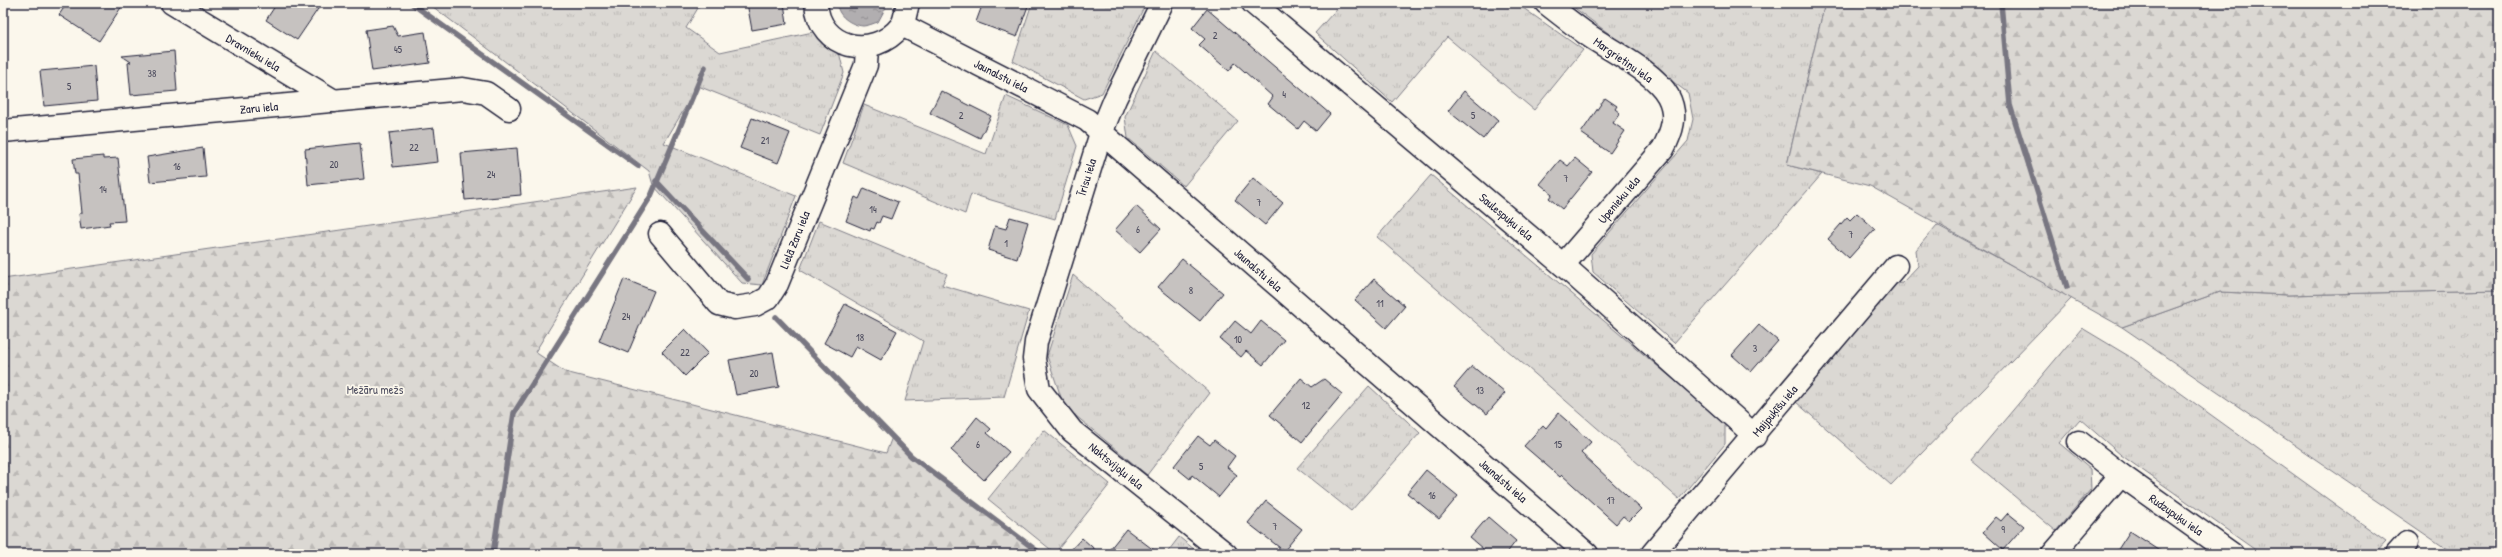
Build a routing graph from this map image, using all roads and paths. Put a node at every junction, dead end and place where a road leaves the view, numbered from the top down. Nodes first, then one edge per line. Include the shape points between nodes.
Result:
1 (172, 3) edge
2 (816, 3) edge
3 (908, 3) edge
4 (1162, 3) edge
5 (1253, 3) edge
6 (1546, 3) edge
7 (902, 25) junction
8 (867, 47) junction
9 (334, 101) junction
10 (509, 109) dead end
11 (3, 131) edge
12 (1101, 133) junction
13 (1671, 133) joint
14 (660, 234) dead end
15 (1563, 266) junction
16 (1896, 266) dead end
17 (1034, 359) joint
18 (1754, 436) junction
19 (2079, 442) dead end
20 (2121, 475) junction
21 (1226, 554) edge
22 (1587, 554) edge
23 (1652, 554) edge
24 (2053, 554) edge
25 (2232, 554) edge

1 - 9 street, Dravnieku iela
2 - 8 street via 817,14 827,33 846,45
3 - 7 street
4 - 12 street, Īrisu iela
5 - 15 street, Saulespuķu iela
6 - 13 street, Margrietiņu iela via 1654,80 1668,96 1674,116
7 - 8 street via 887,40
7 - 12 street, Jaunalstu iela via 1087,120
8 - 14 street, Lielā Zaru iela via 866,65 777,284 768,298 749,307 735,308 719,304
9 - 10 street, Zaru iela via 463,89 486,93
9 - 11 street, Zaru iela
12 - 17 street, Īrisu iela via 1036,342
12 - 22 street, Jaunalstu iela
13 - 15 street, Upenieku iela via 1663,149
15 - 18 street, Saulespuķu iela
16 - 18 street, Maijpuķīšu iela
17 - 21 street, Naktsvijoļu iela via 1039,389 1072,431
18 - 23 street, Maijpuķīšu iela
19 - 20 street, Rudzupuķu iela
20 - 24 street
20 - 25 street, Rudzupuķu iela

